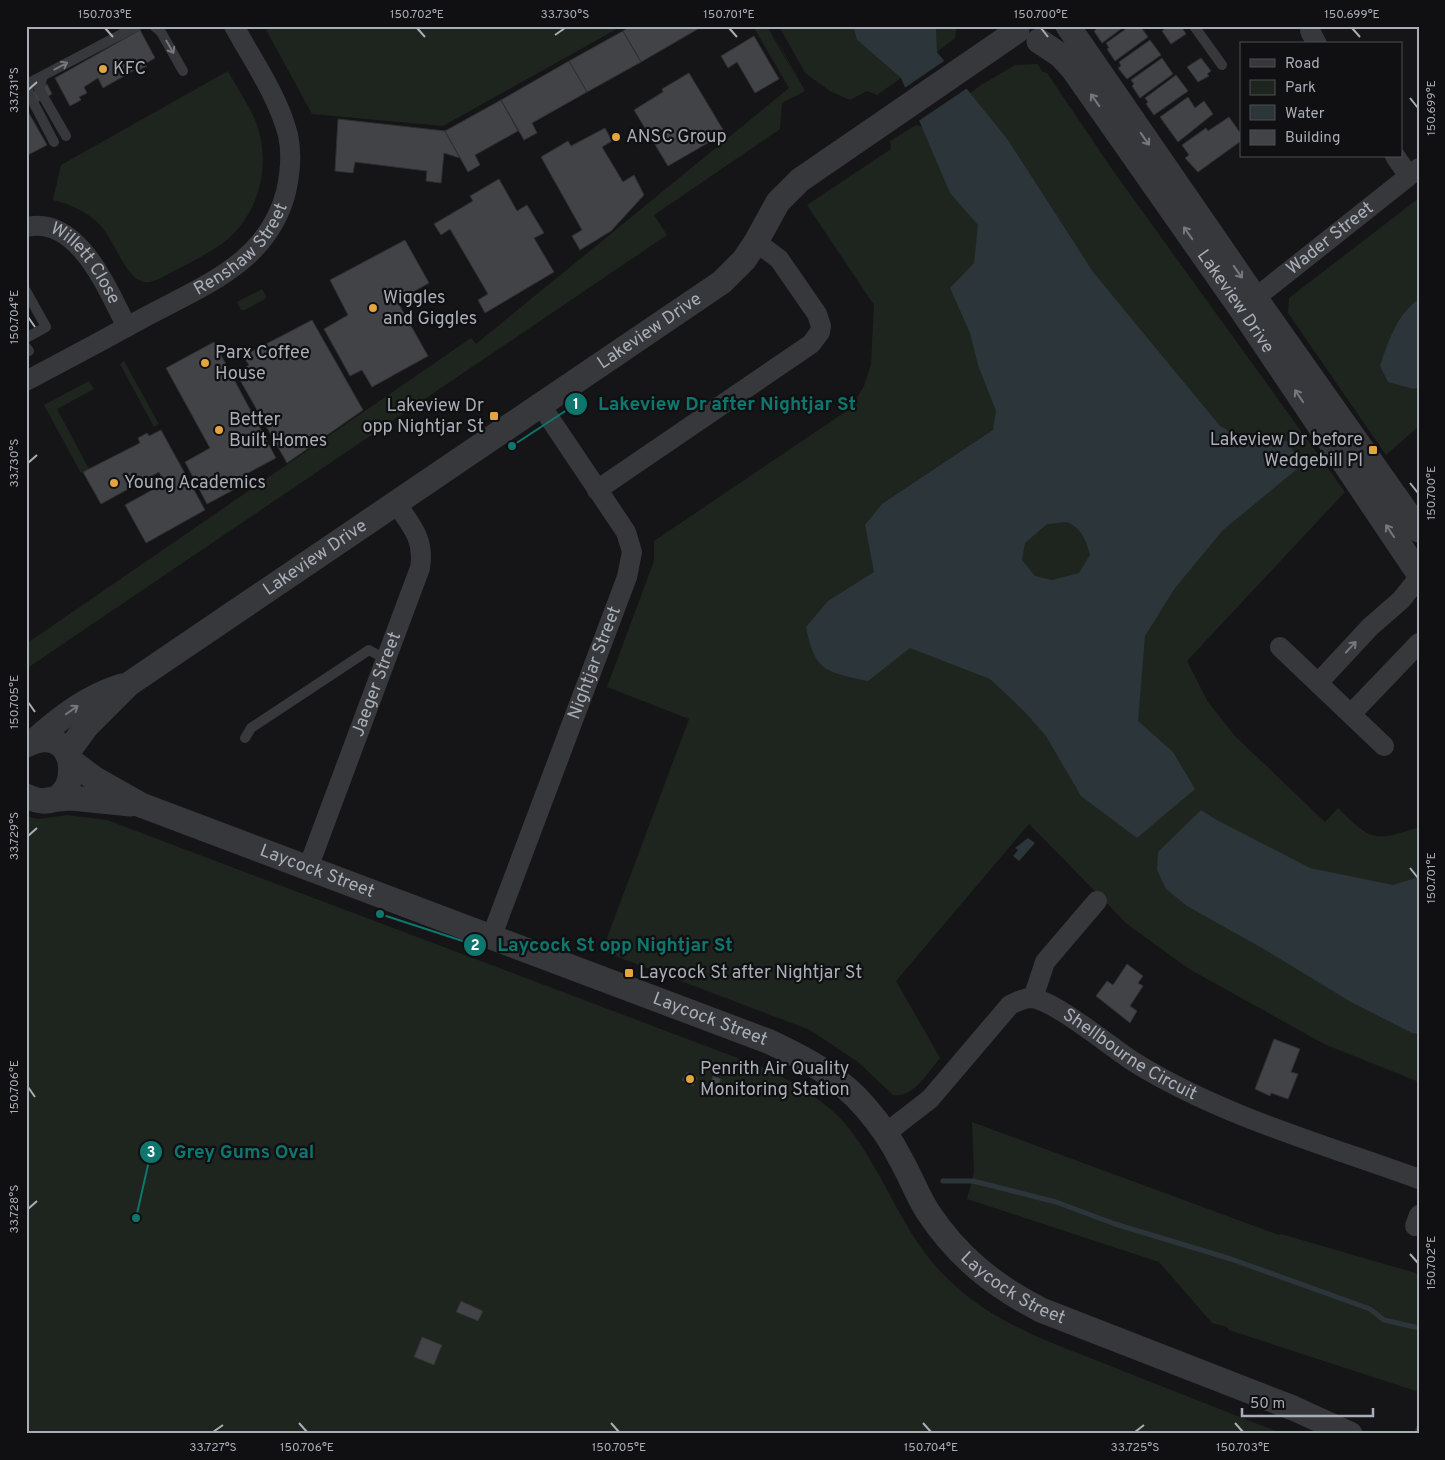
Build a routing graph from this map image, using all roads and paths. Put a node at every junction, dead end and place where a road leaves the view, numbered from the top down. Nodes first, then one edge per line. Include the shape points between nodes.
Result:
1 (137, 26) edge
2 (154, 26) edge
3 (234, 26) edge
4 (1062, 26) edge
5 (1068, 26) edge
6 (1194, 26) edge
7 (1310, 26) edge
8 (1016, 28) edge
9 (1040, 41) junction
10 (1316, 42) edge
11 (1222, 65) dead end
12 (183, 71) dead end
13 (43, 76) junction
14 (66, 136) dead end
15 (54, 142) dead end
16 (1397, 158) edge
17 (1413, 171) edge
18 (26, 227) edge
19 (756, 242) junction
20 (26, 291) edge
21 (1248, 304) junction
22 (127, 327) junction
23 (26, 338) edge
24 (26, 381) edge
25 (540, 404) junction
26 (598, 490) junction
27 (396, 502) junction
28 (1419, 530) edge
29 (1418, 577) edge
30 (1419, 643) edge
31 (1280, 647) dead end
32 (386, 660) junction
33 (1318, 683) junction
34 (129, 684) junction
35 (1351, 714) junction
36 (245, 738) dead end
37 (29, 743) edge
38 (1384, 746) dead end
39 (69, 757) junction
40 (36, 798) edge
41 (141, 805) junction
42 (308, 868) junction
43 (1098, 901) dead end
44 (491, 938) junction
45 (1033, 998) junction
46 (886, 1133) junction
47 (1419, 1178) edge
48 (1350, 1434) edge

13 -> 1 lane
2 -> 12 lane via 162,32
3 - 22 street, Renshaw Street via 273,95 288,137 290,171 282,207 265,238 242,262
4 - 9 street via 1056,34
5 -> 21 street, Lakeview Drive
6 - 11 lane
7 - 10 street
8 - 9 street, Lakeview Drive via 1031,40
8 - 19 street, Lakeview Drive via 800,180 770,214
21 -> 9 street, Lakeview Drive via 1072,69 1060,55
13 - 14 lane via 40,89
13 - 15 lane via 31,82 28,91
16 - 17 street
17 - 21 street, Wader Street
18 - 22 street, Willett Close via 51,228 71,239 87,254
19 - 25 street, Lakeview Drive via 744,260 722,282
19 - 26 street via 779,259 816,314 821,326 816,338
20 - 23 lane via 46,327
21 - 28 street, Lakeview Drive
29 -> 21 street, Lakeview Drive
22 - 24 street, Renshaw Street
25 - 26 street, Nightjar Street
25 - 27 street, Lakeview Drive
26 - 44 street, Nightjar Street via 626,532 632,552 631,564
27 - 32 street, Jaeger Street via 416,532 423,554
27 - 34 street, Lakeview Drive
33 -> 29 street via 1370,627 1401,600
30 - 35 street
31 - 33 street
32 - 36 lane via 369,650 251,728
32 - 42 street, Jaeger Street
33 - 35 street
37 -> 34 street, Lakeview Drive via 97,694
34 - 39 street, Lakeview Drive via 86,727
35 - 38 street
37 - 39 street, Laycock Street via 44,740 55,743
39 - 40 street via 72,776 68,786 61,794
39 - 41 street, Laycock Street via 95,779
40 - 41 street, Laycock Street
41 - 42 street, Laycock Street
42 - 44 street, Laycock Street
43 - 45 street via 1045,962
44 - 46 street, Laycock Street via 770,1042 811,1061 840,1082
45 - 46 street via 1010,1005 930,1099
45 - 47 street, Shellbourne Circuit via 1048,1003 1159,1077 1204,1099
46 - 48 street, Laycock Street via 927,1210 945,1235 964,1258 1012,1296 1293,1408

